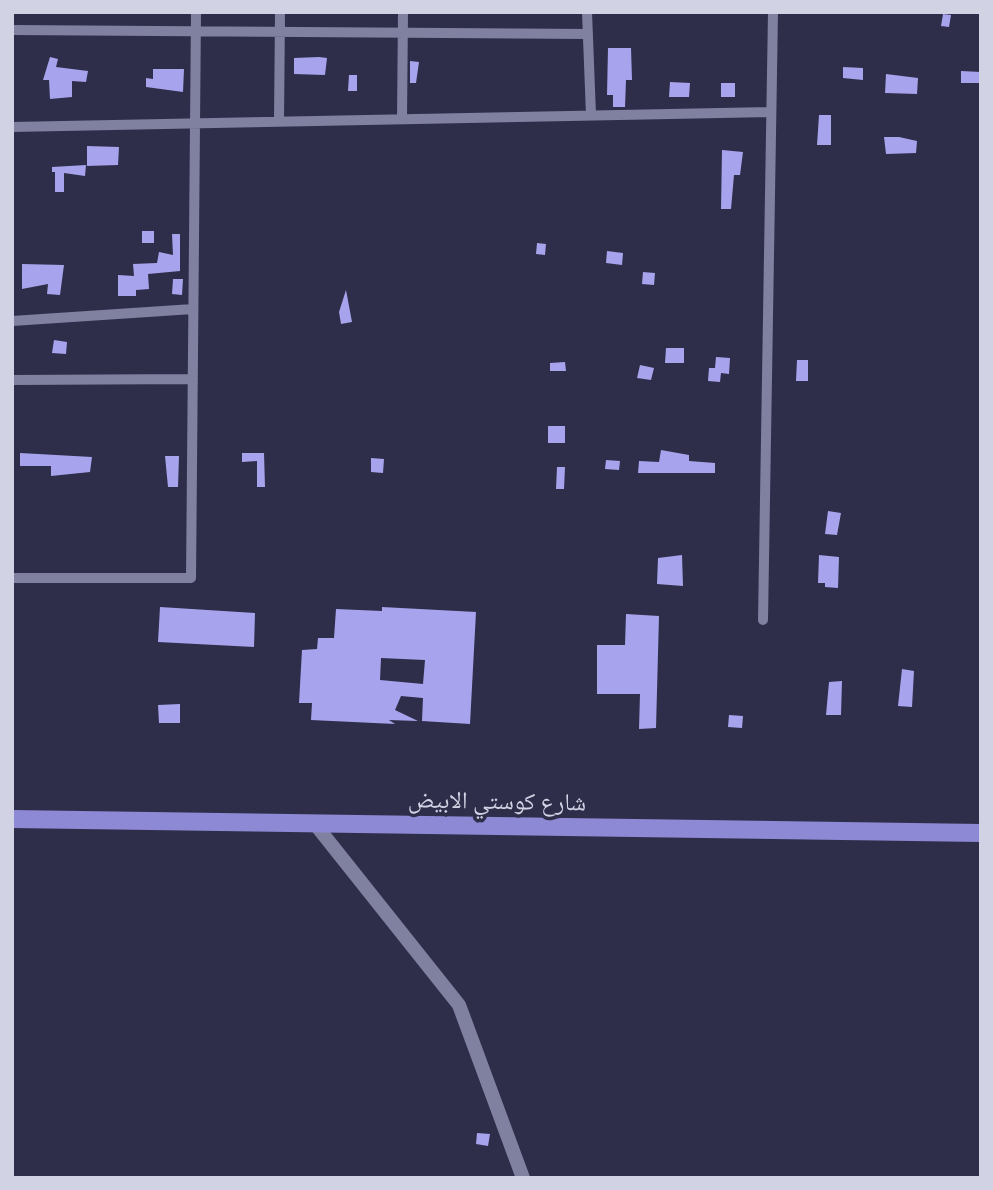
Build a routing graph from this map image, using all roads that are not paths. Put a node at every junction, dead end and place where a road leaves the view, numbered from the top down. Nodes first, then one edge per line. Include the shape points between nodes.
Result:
1 (196, 12) edge
2 (279, 12) edge
3 (403, 12) edge
4 (587, 12) edge
5 (773, 12) edge
6 (12, 30) edge
7 (196, 33) junction
8 (279, 34) junction
9 (402, 34) junction
10 (588, 34) junction
11 (771, 112) junction
12 (590, 115) junction
13 (402, 119) junction
14 (279, 121) junction
15 (195, 123) junction
16 (12, 127) edge
17 (193, 309) junction
18 (12, 321) edge
19 (193, 379) junction
20 (12, 380) edge
21 (12, 578) edge
22 (763, 620) dead end
23 (12, 819) edge
24 (315, 824) junction
25 (981, 833) edge
26 (523, 1178) edge

1 - 7 street
2 - 8 street
3 - 9 street
4 - 10 street
5 - 11 street
6 - 7 street
7 - 8 street
7 - 15 street
8 - 9 street
8 - 14 street
9 - 10 street
9 - 13 street
10 - 12 street
11 - 12 street
11 - 22 street
12 - 13 street
13 - 14 street
14 - 15 street
15 - 16 street
15 - 17 street
17 - 18 street
17 - 19 street
19 - 20 street
19 - 21 street via 191,578
23 - 24 highway, شارع كوستي الابيض
24 - 25 highway, شارع كوستي الابيض
24 - 26 street via 459,1005

